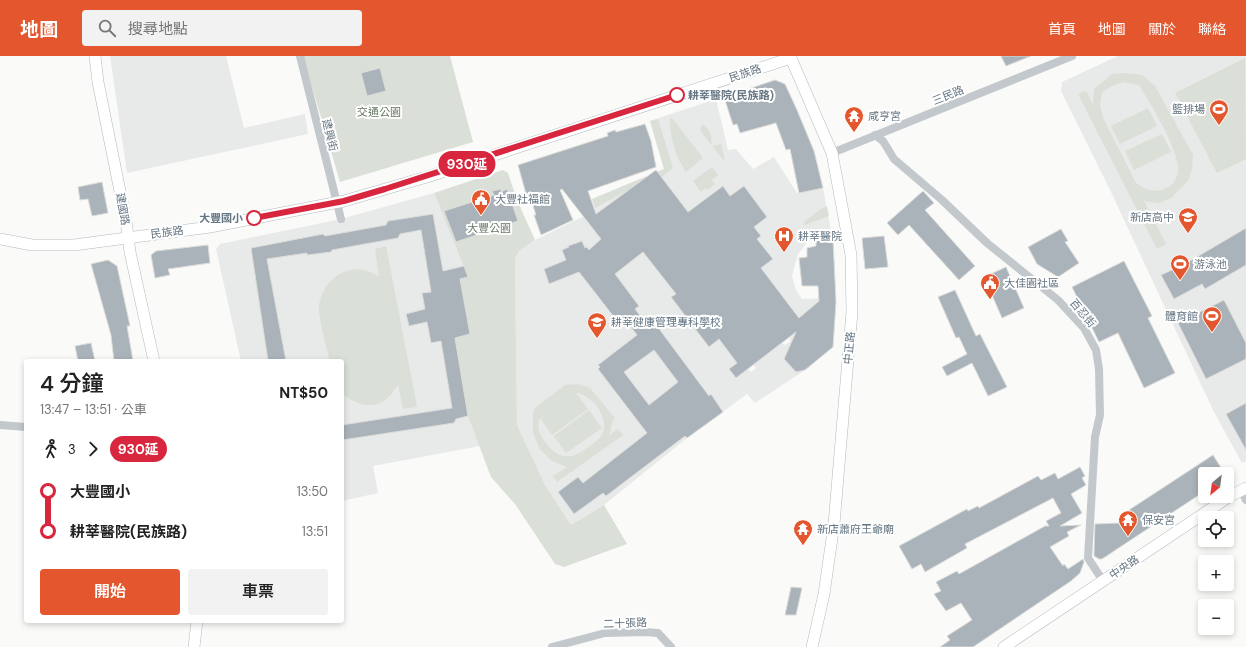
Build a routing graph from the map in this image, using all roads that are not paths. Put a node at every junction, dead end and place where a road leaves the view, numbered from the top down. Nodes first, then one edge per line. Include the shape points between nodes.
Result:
1 (95, 56) edge
2 (300, 56) edge
3 (1072, 56) edge
4 (791, 57) edge
5 (875, 135) junction
6 (832, 153) junction
7 (336, 203) junction
8 (341, 219) dead end
9 (127, 238) junction
10 (0, 239) edge
11 (154, 359) edge
12 (0, 425) edge
13 (24, 427) edge
14 (1244, 493) edge
15 (1103, 581) junction
16 (197, 623) edge
17 (194, 647) edge
18 (552, 647) edge
19 (671, 647) edge
20 (812, 647) edge
21 (1004, 647) edge

1 - 9 street, 建國路
2 - 7 street, 建興街
3 - 5 street, 三民路
4 - 6 street, 中正路
4 - 7 street, 民族路 via 430,176
5 - 6 street, 三民路
5 - 15 street, 百忍街 via 883,141 894,159 942,200 986,243 1058,300 1084,328 1096,350 1100,415 1095,437 1088,558
6 - 20 street, 中正路 via 851,255 852,312 834,524 824,594
7 - 8 street, 建興街
7 - 9 street, 民族路 via 210,227
9 - 10 street, 民族路 via 74,245 32,246
9 - 11 street, 建國路
12 - 13 street
14 - 15 street, 中央路
15 - 21 street, 中央路
16 - 17 street
18 - 19 street, 二十張路 via 604,632 658,633

